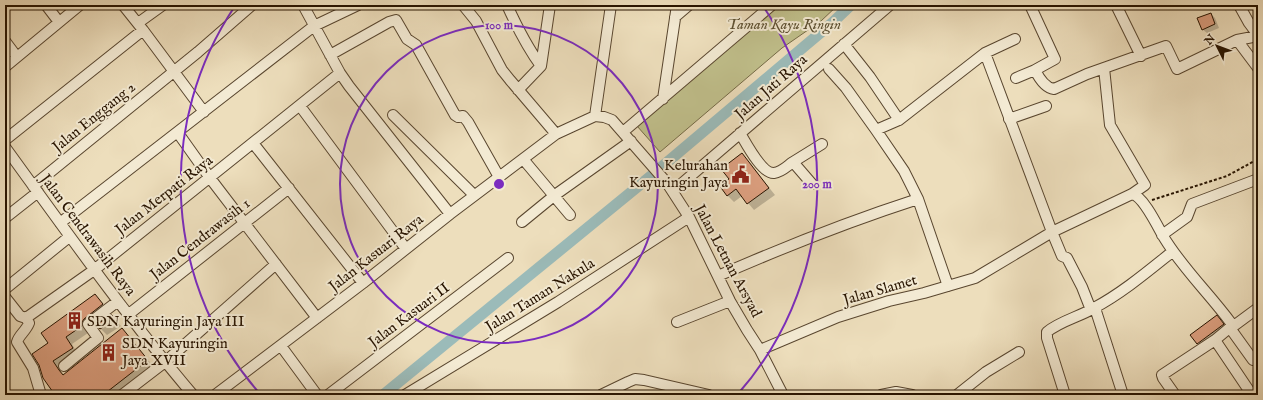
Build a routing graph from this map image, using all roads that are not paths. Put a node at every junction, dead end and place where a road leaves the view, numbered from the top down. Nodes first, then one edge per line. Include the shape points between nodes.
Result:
1 (46, 5) edge
2 (80, 5) edge
3 (123, 5) edge
4 (163, 5) edge
5 (252, 5) edge
6 (303, 5) edge
7 (358, 5) edge
8 (463, 5) edge
9 (507, 5) edge
10 (550, 5) edge
11 (611, 5) edge
12 (677, 5) edge
13 (689, 5) edge
14 (772, 5) edge
15 (890, 5) edge
16 (1030, 5) edge
17 (1116, 5) edge
18 (1239, 5) edge
19 (675, 17) junction
20 (59, 22) junction
21 (140, 26) junction
22 (314, 26) junction
23 (1258, 36) edge
24 (1015, 39) dead end
25 (1237, 40) junction
26 (5, 41) edge
27 (844, 44) junction
28 (985, 53) junction
29 (330, 56) junction
30 (1140, 56) junction
31 (17, 57) junction
32 (541, 66) junction
33 (5, 67) edge
34 (1104, 68) junction
35 (1258, 68) edge
36 (829, 69) dead end
37 (1035, 70) junction
38 (174, 72) junction
39 (340, 73) junction
40 (1016, 78) dead end
41 (518, 90) junction
42 (663, 99) junction
43 (300, 106) junction
44 (1046, 106) dead end
45 (204, 112) junction
46 (393, 115) dead end
47 (595, 116) junction
48 (1009, 119) junction
49 (899, 120) junction
50 (876, 130) junction
51 (623, 132) junction
52 (178, 133) junction
53 (740, 133) junction
54 (556, 134) junction
55 (631, 141) junction
56 (253, 143) junction
57 (822, 144) dead end
58 (5, 146) edge
59 (523, 159) junction
60 (793, 162) junction
61 (499, 177) junction
62 (210, 178) junction
63 (1258, 179) edge
64 (812, 184) dead end
65 (670, 187) junction
66 (289, 188) junction
67 (35, 189) junction
68 (1132, 194) junction
69 (474, 195) junction
70 (555, 195) junction
71 (918, 199) junction
72 (450, 214) junction
73 (570, 214) dead end
74 (689, 217) junction
75 (5, 218) edge
76 (522, 222) dead end
77 (60, 223) junction
78 (245, 223) junction
79 (1052, 232) junction
80 (1162, 235) junction
81 (69, 237) junction
82 (406, 249) junction
83 (1172, 252) junction
84 (508, 258) dead end
85 (276, 264) junction
86 (94, 270) junction
87 (718, 276) junction
88 (363, 283) junction
89 (948, 286) junction
90 (5, 289) edge
91 (5, 297) edge
92 (118, 301) junction
93 (730, 301) junction
94 (1258, 308) edge
95 (1093, 309) junction
96 (129, 314) junction
97 (26, 318) junction
98 (317, 318) junction
99 (677, 322) dead end
100 (1231, 327) junction
101 (1215, 340) junction
102 (281, 346) junction
103 (760, 350) junction
104 (1019, 352) dead end
105 (1253, 360) dead end
106 (165, 362) junction
107 (64, 366) dead end
108 (423, 390) edge
109 (41, 395) edge
110 (122, 395) edge
111 (193, 395) edge
112 (215, 395) edge
113 (317, 395) edge
114 (328, 395) edge
115 (405, 395) edge
116 (601, 395) edge
117 (709, 395) edge
118 (783, 395) edge
119 (882, 395) edge
120 (912, 395) edge
121 (957, 395) edge
122 (1065, 395) edge
123 (1123, 395) edge
124 (1175, 395) edge
125 (1252, 395) edge

1 - 20 street
2 - 20 street
3 - 21 street
4 - 21 street
5 - 38 street, Jalan Enggang 2
6 - 22 street
7 - 22 street
8 - 41 street via 482,32 502,70
9 - 32 street via 521,36
10 - 32 street
11 - 47 street
12 - 19 street
13 - 19 street
14 - 42 street
15 - 27 street, Jalan Jati Raya
16 - 37 street via 1055,58
17 - 30 street
18 - 23 street
19 - 42 street
20 - 31 street
21 - 38 street
21 - 58 street
22 - 29 street
22 - 45 street
23 - 25 street
24 - 28 street
25 - 30 street via 1177,69 1166,46
25 - 35 street
26 - 31 street
27 - 49 street
27 - 53 street, Jalan Jati Raya
28 - 48 street
28 - 49 street
29 - 39 street
29 - 61 street via 396,20 406,39 416,45 455,115 463,116 468,122
30 - 34 street
31 - 33 street
32 - 41 street
34 - 37 street via 1053,89 1039,78
34 - 68 street via 1110,125 1145,186
36 - 50 street
37 - 40 street
38 - 45 street
38 - 67 street, Jalan Enggang 2
39 - 43 street, Jalan Merpati Raya
39 - 72 street
41 - 54 street
42 - 51 street
43 - 56 street, Jalan Merpati Raya
43 - 82 street
44 - 48 street
45 - 52 street
46 - 69 street
47 - 51 street, Jalan Letnan Arsyad via 612,120
47 - 54 street
48 - 79 street
49 - 50 street
50 - 71 street via 904,171
51 - 55 street, Jalan Letnan Arsyad
52 - 62 street
52 - 77 street
53 - 60 street via 767,171 775,173
53 - 65 street, Jalan Jati Raya
54 - 59 street, Jalan Kasuari Raya
55 - 65 street, Jalan Letnan Arsyad
55 - 70 street
56 - 62 street, Jalan Merpati Raya
56 - 66 street
57 - 60 street
58 - 67 street, Jalan Cendrawasih Raya
59 - 61 street, Jalan Kasuari Raya
59 - 70 street
60 - 64 street
61 - 69 street, Jalan Kasuari Raya
62 - 78 street
62 - 86 street, Jalan Merpati Raya
63 - 80 street via 1192,204 1186,217
65 - 74 street, Jalan Letnan Arsyad
66 - 78 street, Jalan Cendrawasih 1
66 - 88 street
67 - 75 street, Jalan Enggang 2
67 - 77 street, Jalan Cendrawasih Raya
68 - 79 street, Jalan Slamet
68 - 80 street via 1144,203
69 - 72 street, Jalan Kasuari Raya
70 - 73 street
70 - 76 street
71 - 87 street via 789,245
71 - 89 street
72 - 82 street, Jalan Kasuari Raya
74 - 87 street, Jalan Letnan Arsyad
74 - 108 street, Jalan Taman Nakula
77 - 81 street, Jalan Cendrawasih Raya
78 - 85 street
78 - 96 street, Jalan Cendrawasih 1
79 - 89 street, Jalan Slamet via 975,278
79 - 95 street via 1062,256 1067,258
80 - 83 street
81 - 86 street, Jalan Cendrawasih Raya
81 - 90 street
82 - 88 street, Jalan Kasuari Raya
83 - 95 street via 1137,280
83 - 100 street
84 - 114 street, Jalan Kasuari II
85 - 98 street
85 - 106 street
86 - 92 street, Jalan Cendrawasih Raya
86 - 97 street, Jalan Merpati Raya
87 - 93 street, Jalan Letnan Arsyad
88 - 98 street, Jalan Kasuari Raya
89 - 103 street, Jalan Slamet via 838,317
91 - 97 street via 20,316
92 - 96 street, Jalan Cendrawasih Raya
92 - 107 street via 88,324 98,338
93 - 99 street
93 - 103 street, Jalan Letnan Arsyad
94 - 100 street
95 - 122 street via 1054,327 1046,334
95 - 123 street
96 - 106 street, Jalan Cendrawasih Raya
97 - 109 street via 29,323 27,329 17,342 33,368
98 - 102 street, Jalan Kasuari Raya
100 - 101 street
100 - 105 street
101 - 124 street via 1162,374
101 - 125 street
102 - 112 street, Jalan Kasuari Raya
102 - 113 street
103 - 118 street, Jalan Letnan Arsyad
104 - 121 street via 986,372
106 - 110 street
106 - 111 street, Jalan Cendrawasih Raya
108 - 115 street, Jalan Taman Nakula
116 - 117 street via 639,379
119 - 120 street via 896,392

